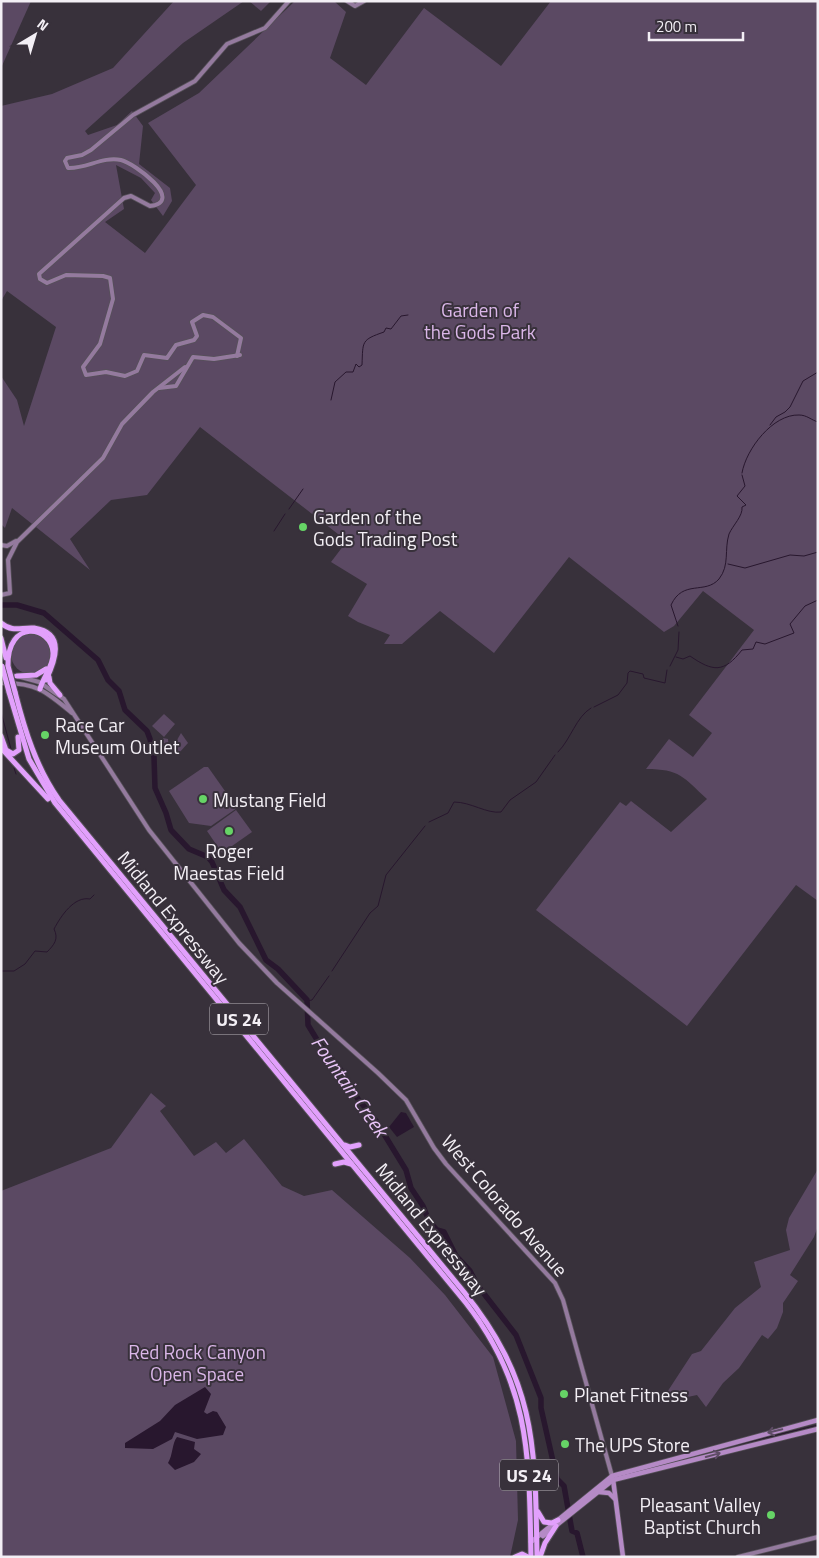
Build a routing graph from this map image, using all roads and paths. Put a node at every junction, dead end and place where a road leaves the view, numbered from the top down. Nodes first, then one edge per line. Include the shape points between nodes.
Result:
1 (289, 1) edge
2 (346, 1) edge
3 (364, 1) edge
4 (185, 367) junction
5 (157, 388) junction
6 (20, 538) junction
7 (1, 545) edge
8 (1, 595) edge
9 (1, 623) edge
10 (1, 638) edge
11 (4, 665) edge
12 (49, 670) junction
13 (1, 676) edge
14 (17, 676) junction
15 (1, 683) edge
16 (42, 685) junction
17 (12, 692) junction
18 (60, 695) junction
19 (13, 707) junction
20 (74, 715) junction
21 (1, 736) edge
22 (1, 748) edge
23 (80, 835) junction
24 (115, 873) junction
25 (339, 1145) junction
26 (351, 1154) junction
27 (344, 1155) junction
28 (354, 1163) junction
29 (523, 1409) junction
30 (818, 1420) edge
31 (818, 1429) edge
32 (612, 1478) junction
33 (535, 1488) junction
34 (598, 1492) junction
35 (615, 1499) junction
36 (573, 1509) junction
37 (560, 1520) junction
38 (818, 1537) edge
39 (535, 1540) junction
40 (515, 1557) edge
41 (530, 1557) edge
42 (539, 1557) edge
43 (623, 1557) edge
44 (738, 1557) edge

1 - 4 street via 265,28 227,44 196,81 133,115 82,155 65,161 68,168 107,160 127,163 161,189 161,200 150,206 131,196 124,198 39,274 40,279 47,283 66,275 110,278 113,299 100,344 82,367 86,375 106,372 125,376 137,371 144,355 167,358 176,345 194,340 197,336 192,322 203,315 212,317 241,338 238,356 196,357
2 - 3 street via 354,6
4 - 5 street
4 - 5 street via 175,386
5 - 6 street via 122,424 103,458
6 - 7 street via 7,546
6 - 8 street via 8,560 10,593
9 - 12 highway via 12,630 36,629 49,635 57,654
10 - 11 highway, Midland Expressway / US 24
11 - 12 highway via 13,639 22,633 33,632 43,635 51,643 53,655
11 - 17 highway, Midland Expressway / US 24, bridge
12 - 14 highway
12 - 16 highway
12 - 18 highway via 50,683
13 - 14 street
14 - 16 street
15 - 16 street
16 - 18 street
16 - 20 street
17 - 19 highway, Midland Expressway / US 24
17 - 24 highway, Midland Expressway / US 24 via 29,743 46,779
18 - 20 street
19 - 21 highway via 19,742 17,752 8,752
19 - 23 highway, Midland Expressway / US 24 via 36,775
20 - 32 street, West Colorado Avenue via 149,830 239,943 301,1006 406,1100 438,1154 555,1283 563,1300
22 - 23 highway
23 - 24 highway, Midland Expressway / US 24
24 - 25 highway, Midland Expressway / US 24
25 - 26 highway, Midland Expressway / US 24
25 - 26 highway via 358,1145
25 - 27 highway, Midland Expressway / US 24
26 - 28 highway, Midland Expressway / US 24
27 - 28 highway, Midland Expressway / US 24
27 - 28 highway via 335,1164
28 - 29 highway, Midland Expressway / US 24 via 484,1318 508,1359
29 - 33 highway, US 24 via 533,1447
29 - 39 highway, US 24
30 -> 32 main road
32 -> 31 main road
32 - 34 main road
32 - 35 main road, West Colorado Avenue
32 - 36 main road
33 - 37 highway via 539,1516 546,1522
33 - 39 highway, US 24
34 - 35 main road via 609,1493
34 - 36 main road
35 - 43 main road, West Colorado Avenue
36 - 37 main road
37 - 39 main road
37 - 42 highway
38 - 44 street
39 - 41 highway, US 24
39 - 42 highway, US 24
40 - 41 highway via 522,1554

